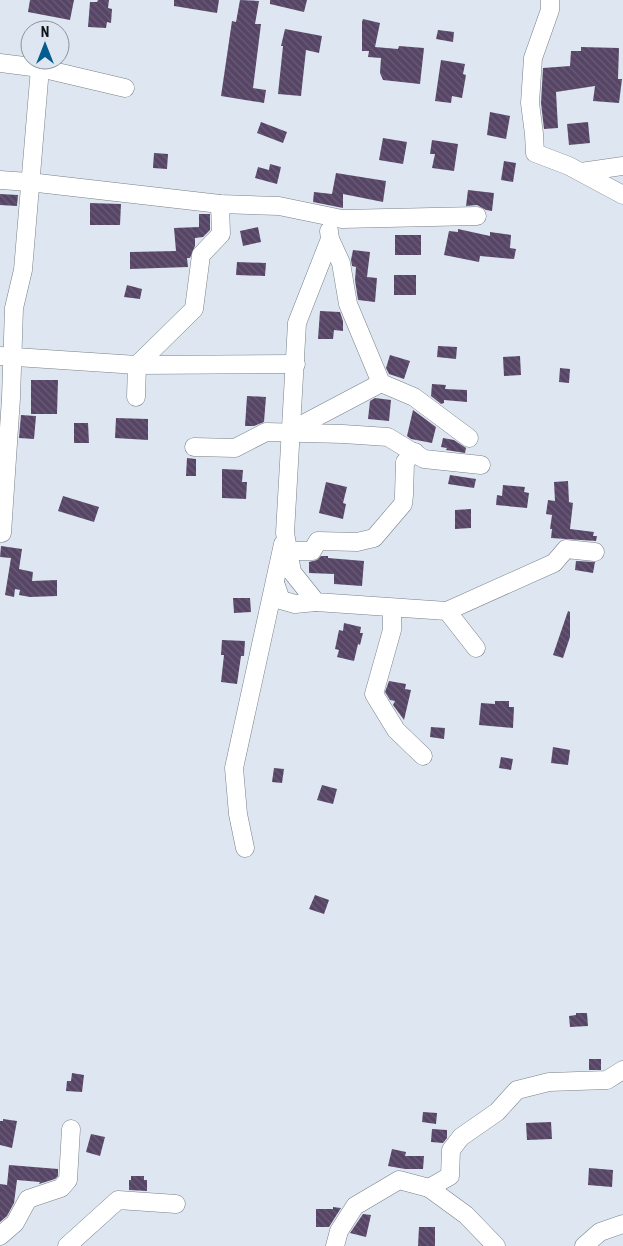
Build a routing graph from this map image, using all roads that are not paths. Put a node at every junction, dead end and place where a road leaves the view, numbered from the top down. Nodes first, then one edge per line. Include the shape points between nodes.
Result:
1 (550, 0) edge
2 (0, 63) edge
3 (20, 66) edge
4 (40, 70) edge
5 (48, 70) edge
6 (125, 88) dead end
7 (623, 166) edge
8 (581, 172) junction
9 (0, 180) edge
10 (29, 182) junction
11 (623, 195) edge
12 (220, 204) junction
13 (476, 216) dead end
14 (328, 217) junction
15 (330, 239) junction
16 (6, 356) edge
17 (296, 364) junction
18 (137, 365) junction
19 (381, 383) junction
20 (136, 397) dead end
21 (290, 431) junction
22 (469, 438) dead end
23 (194, 447) dead end
24 (415, 452) junction
25 (480, 465) dead end
26 (0, 533) edge
27 (285, 533) junction
28 (288, 551) junction
29 (594, 552) dead end
30 (275, 583) junction
31 (316, 602) junction
32 (392, 608) junction
33 (447, 611) junction
34 (476, 648) dead end
35 (423, 756) dead end
36 (245, 848) dead end
37 (623, 1070) edge
38 (71, 1129) dead end
39 (429, 1188) junction
40 (176, 1204) dead end
41 (623, 1224) edge
42 (0, 1236) edge
43 (68, 1246) edge
44 (335, 1246) edge
45 (496, 1246) edge
46 (584, 1246) edge

1 - 8 street via 550,10 533,58 530,102 535,153
2 - 3 street
4 - 10 street
5 - 6 street
7 - 8 street
8 - 11 street
9 - 10 street
10 - 12 street
10 - 16 street via 23,270
12 - 14 street via 279,206
12 - 18 street via 221,234 201,255 194,309
13 - 14 street
14 - 15 street
15 - 17 street via 297,323
15 - 19 street via 342,263 348,304
16 - 18 street
16 - 26 street via 11,398
17 - 18 street
17 - 21 street
18 - 20 street
19 - 21 street
19 - 22 street via 414,397
21 - 23 street via 266,432 235,448
21 - 24 street via 388,437
21 - 27 street
24 - 25 street via 424,459
24 - 28 street via 405,462 403,504 374,538 357,542 318,541 312,551
27 - 28 street
27 - 30 street
28 - 31 street via 292,572
29 - 33 street via 566,549 554,563
30 - 31 street via 281,600 295,604
30 - 36 street via 234,768
31 - 32 street
32 - 33 street
32 - 35 street via 392,630 374,694 396,730
33 - 34 street
37 - 39 street via 607,1080 550,1082 517,1090 497,1112 461,1137 451,1150 450,1176
38 - 42 street via 68,1180 61,1188 28,1199 16,1223
39 - 44 street via 399,1180 355,1206 339,1231
39 - 45 street via 466,1215
40 - 43 street via 118,1200
41 - 46 street via 600,1232

